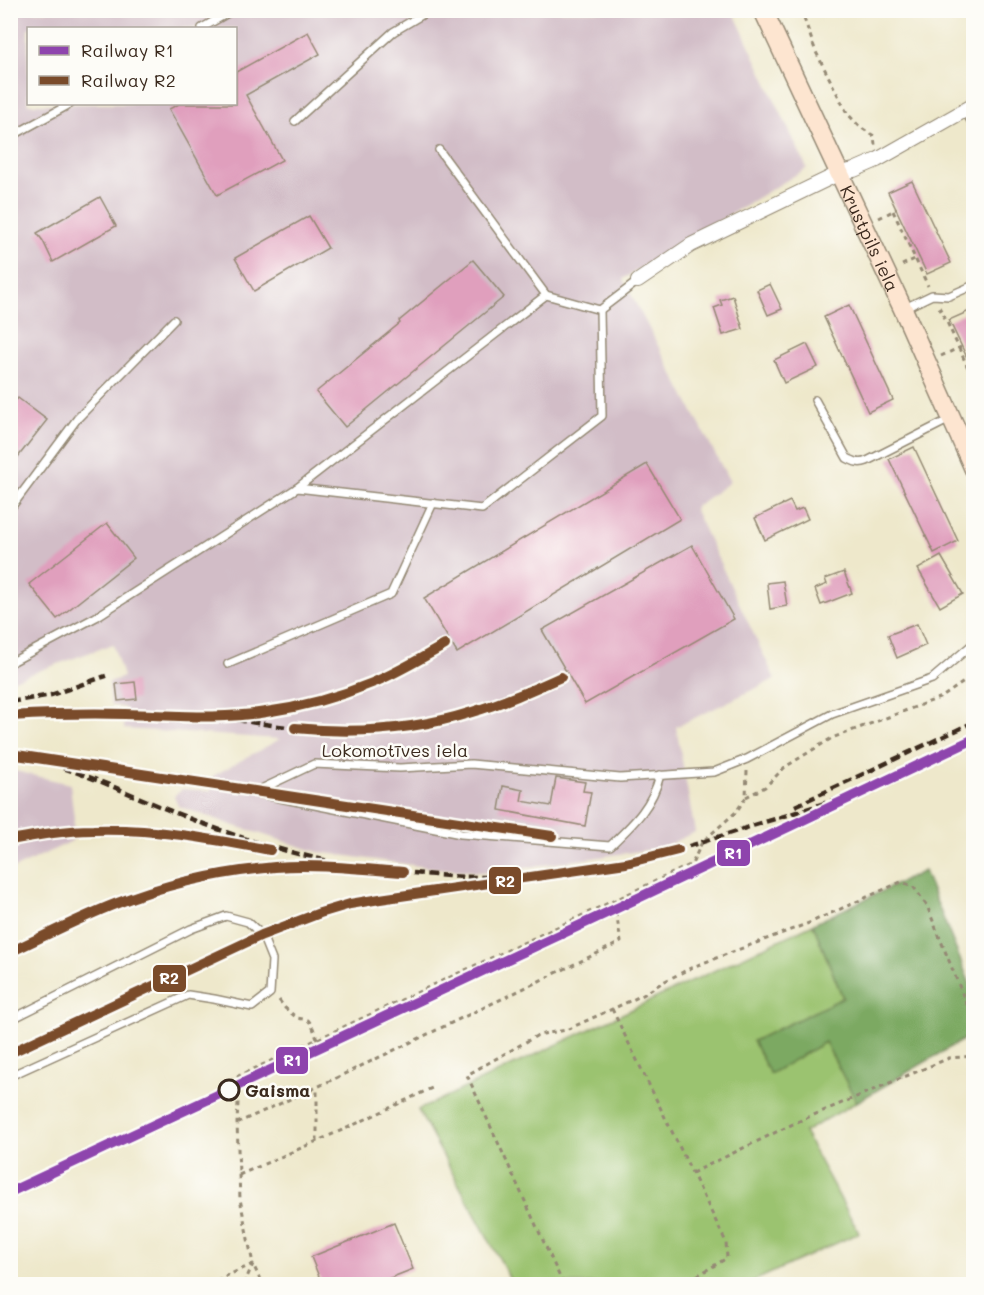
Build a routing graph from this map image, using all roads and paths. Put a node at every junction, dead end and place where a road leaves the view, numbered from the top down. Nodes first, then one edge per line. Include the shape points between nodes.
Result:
1 (233, 10) edge
2 (430, 10) edge
3 (763, 10) edge
4 (801, 10) edge
5 (204, 27) edge
6 (68, 105) edge
7 (969, 108) edge
8 (295, 121) dead end
9 (974, 126) edge
10 (10, 137) edge
11 (439, 150) dead end
12 (877, 160) junction
13 (840, 173) junction
14 (897, 209) dead end
15 (875, 220) dead end
16 (919, 257) dead end
17 (905, 264) dead end
18 (638, 281) joint
19 (974, 285) edge
20 (546, 295) junction
21 (903, 309) junction
22 (600, 310) junction
23 (174, 320) dead end
24 (962, 347) dead end
25 (942, 356) dead end
26 (814, 400) dead end
27 (952, 418) junction
28 (974, 469) edge
29 (297, 488) junction
30 (432, 503) junction
31 (10, 508) edge
32 (974, 643) edge
33 (10, 663) edge
34 (228, 664) dead end
35 (974, 673) edge
36 (747, 759) junction
37 (660, 776) junction
38 (746, 797) junction
39 (614, 900) junction
40 (270, 993) junction
41 (612, 1010) junction
42 (10, 1020) edge
43 (974, 1023) edge
44 (317, 1040) junction
45 (974, 1056) edge
46 (10, 1076) edge
47 (317, 1087) junction
48 (434, 1087) dead end
49 (237, 1123) junction
50 (317, 1141) junction
51 (692, 1173) junction
52 (240, 1175) junction
53 (253, 1264) junction
54 (208, 1284) edge
55 (244, 1284) edge
56 (262, 1284) edge
57 (563, 1284) edge
58 (683, 1284) edge

1 - 5 lane
2 - 8 lane via 393,32
3 - 13 street, Krustpils iela
4 - 12 path via 816,52 847,113 874,136
6 - 10 lane
7 - 9 lane
7 - 12 street
11 - 20 lane
12 - 13 street
13 - 18 street via 691,245
13 - 21 street, Krustpils iela
14 - 15 path
16 - 17 path
18 - 22 lane
19 - 21 lane via 949,296 932,295
20 - 22 lane
20 - 29 lane
21 - 27 street, Krustpils iela
22 - 30 lane via 602,416 482,509
23 - 31 lane via 76,419
24 - 25 path
26 - 27 lane via 847,458 860,463
27 - 28 street, Krustpils iela
29 - 30 lane
29 - 33 lane via 96,617
30 - 34 lane via 391,594
32 - 36 lane, Lokomotīves iela via 932,679 832,714
35 - 38 path via 942,697 831,738
36 - 37 lane, Lokomotīves iela via 714,772
36 - 38 path
37 - 37 lane, Lokomotīves iela via 620,778 471,764 400,768 314,764 257,791 259,795 461,834 610,846 634,824 656,792
38 - 39 path via 736,812 702,842 692,864
39 - 44 path
39 - 47 path via 621,942
40 - 42 lane via 272,960 262,935 248,922 225,916 191,929
40 - 44 path via 297,1018 308,1020
40 - 46 lane via 252,1007 188,995
41 - 43 path via 695,966 809,923 901,882 913,886 927,906
41 - 51 path
41 - 57 path via 566,1030 538,1035 467,1075
44 - 49 path via 230,1080 238,1103
45 - 51 path via 949,1058 797,1122
47 - 49 path
47 - 50 path
48 - 50 path
49 - 52 path
50 - 52 path
51 - 58 path via 726,1242 727,1258
52 - 53 path via 240,1199
53 - 54 path
53 - 55 path
53 - 56 path

